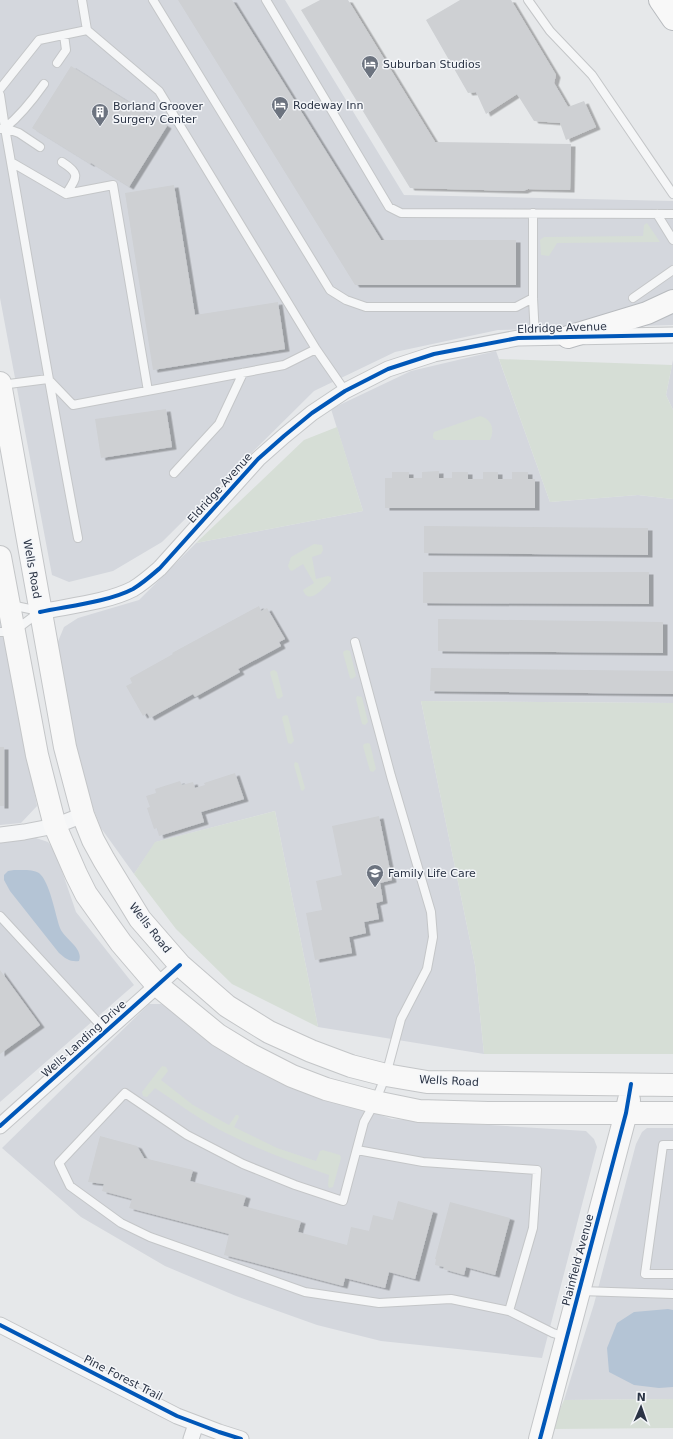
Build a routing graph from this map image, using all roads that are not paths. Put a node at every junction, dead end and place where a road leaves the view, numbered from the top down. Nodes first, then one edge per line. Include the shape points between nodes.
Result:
1 (82, 0) edge
2 (153, 0) edge
3 (266, 0) edge
4 (528, 0) edge
5 (660, 0) edge
6 (673, 19) edge
7 (87, 30) junction
8 (64, 35) junction
9 (57, 63) dead end
10 (44, 84) dead end
11 (0, 89) edge
12 (0, 96) edge
13 (3, 129) edge
14 (40, 147) dead end
15 (11, 162) junction
16 (62, 162) dead end
17 (66, 194) junction
18 (673, 194) edge
19 (533, 213) junction
20 (657, 214) junction
21 (673, 214) edge
22 (673, 240) edge
23 (673, 270) edge
24 (533, 298) junction
25 (633, 298) dead end
26 (673, 301) edge
27 (673, 335) edge
28 (535, 337) junction
29 (568, 337) junction
30 (316, 349) junction
31 (243, 373) junction
32 (48, 379) junction
33 (0, 384) edge
34 (148, 391) junction
35 (345, 391) junction
36 (174, 473) dead end
37 (78, 538) dead end
38 (0, 557) edge
39 (4, 604) edge
40 (40, 612) junction
41 (7, 632) edge
42 (355, 642) dead end
43 (83, 815) junction
44 (55, 826) junction
45 (0, 835) edge
46 (0, 916) edge
47 (180, 965) junction
48 (157, 985) junction
49 (106, 1031) junction
50 (386, 1075) junction
51 (631, 1084) junction
52 (673, 1085) edge
53 (375, 1102) junction
54 (673, 1112) edge
55 (626, 1113) junction
56 (1, 1124) edge
57 (673, 1145) edge
58 (357, 1150) junction
59 (673, 1274) edge
60 (579, 1291) junction
61 (673, 1294) edge
62 (509, 1311) junction
63 (0, 1325) edge
64 (567, 1338) junction
65 (196, 1424) junction
66 (191, 1439) edge
67 (241, 1439) edge
68 (540, 1439) edge

1 - 7 lane
2 - 24 lane via 330,290 346,300 366,307 516,307
3 - 19 lane via 389,207 401,213
4 - 18 lane via 550,31 592,75
5 - 6 main road
7 - 8 lane
7 - 30 lane via 158,90
8 - 9 lane via 66,50
8 - 11 lane via 39,40
10 - 13 lane via 18,118
12 - 13 lane
13 - 14 lane via 19,133
13 - 15 lane
15 - 17 lane
15 - 32 lane
16 - 17 lane via 76,174 76,179
17 - 34 lane via 113,185
19 - 20 lane
19 - 24 lane
20 - 21 lane
20 - 22 lane
23 - 25 lane
24 - 28 lane
26 - 29 main road via 647,313
27 - 29 street, Eldridge Avenue
28 - 29 street, Eldridge Avenue
28 - 35 street, Eldridge Avenue via 434,354 388,369
30 - 31 lane via 284,365
30 - 35 lane
31 - 34 lane
31 - 36 lane via 219,424
32 - 33 lane
32 - 34 lane via 73,405
32 - 37 lane
33 - 40 main road, Wells Road
35 - 40 street, Eldridge Avenue via 312,413 258,459 151,576 133,589 112,598
38 - 39 main road
39 - 40 lane
39 - 41 main road
40 - 41 lane
40 - 43 main road, Wells Road via 65,747
41 - 44 main road
42 - 50 lane via 431,912 433,937 427,969 401,1019
43 - 44 street
43 - 47 main road, Wells Road via 93,840 140,919
44 - 45 street
44 - 48 main road via 86,894 121,943
46 - 49 lane
47 - 48 street, Wells Landing Drive
47 - 50 main road, Wells Road via 227,1006 269,1032 310,1051
48 - 49 street, Wells Landing Drive
48 - 53 main road via 218,1035 251,1055 292,1076
49 - 56 street, Wells Landing Drive
50 - 51 main road, Wells Road via 427,1082
50 - 53 lane
51 - 52 main road, Wells Road
51 - 55 main road, Plainfield Avenue
53 - 55 main road via 419,1110
53 - 58 lane via 364,1122
54 - 55 main road
55 - 60 main road, Plainfield Avenue
57 - 59 lane via 663,1145 645,1274
58 - 62 lane via 423,1162 537,1170 533,1228
58 - 62 lane via 343,1201 243,1164 187,1135 125,1093 59,1163 70,1186 121,1223 150,1237 304,1292 379,1303 451,1299
60 - 61 lane
60 - 64 main road, Plainfield Avenue
62 - 64 lane
63 - 65 street, Pine Forest Trail
64 - 68 main road, Plainfield Avenue
65 - 66 street
65 - 67 street, Pine Forest Trail

